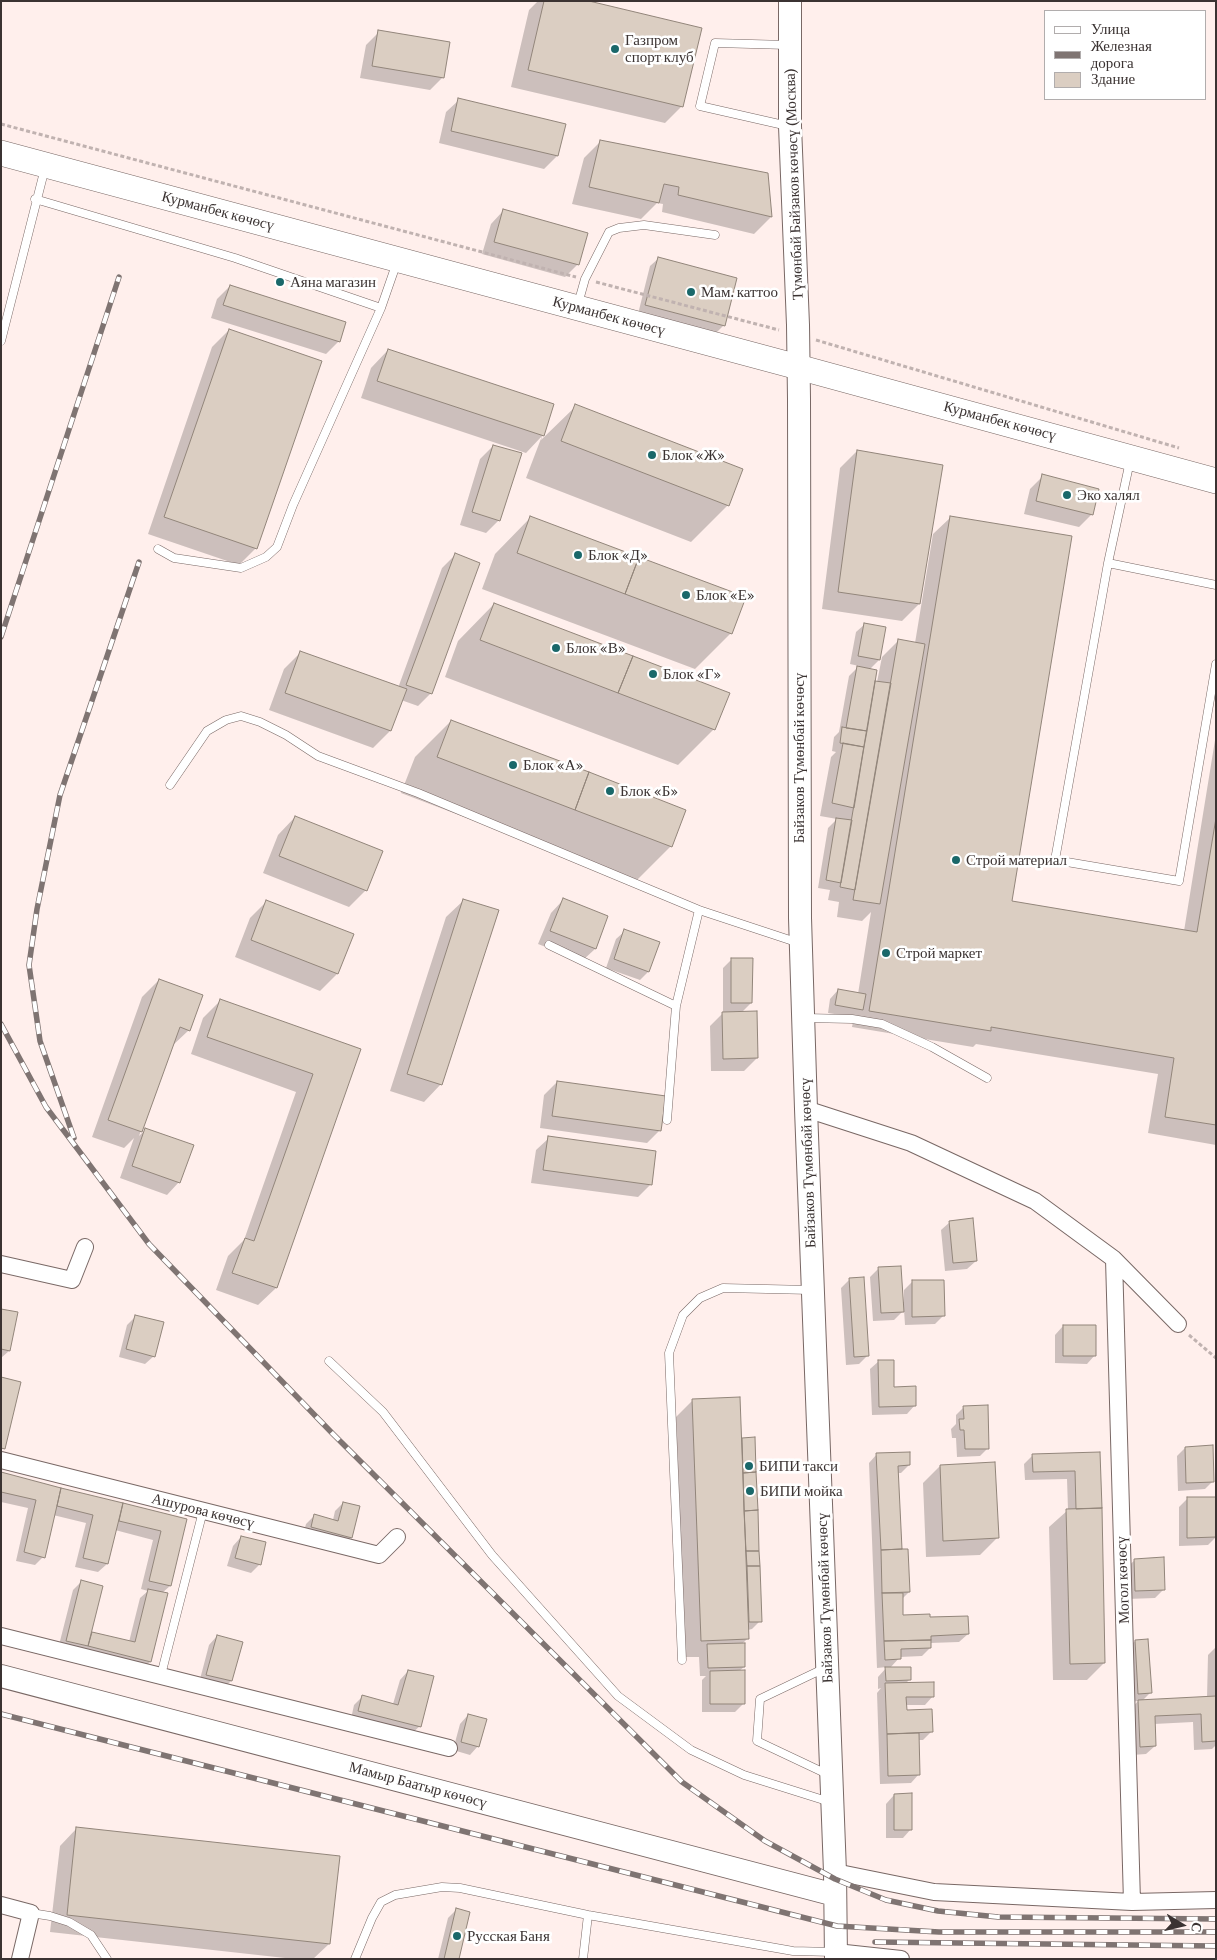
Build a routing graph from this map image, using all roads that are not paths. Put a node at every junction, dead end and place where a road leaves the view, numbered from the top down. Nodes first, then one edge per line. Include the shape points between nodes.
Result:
1 (790, 1) edge
2 (790, 44) junction
3 (790, 126) junction
4 (1, 153) edge
5 (46, 165) junction
6 (36, 199) junction
7 (715, 235) dead end
8 (398, 260) junction
9 (382, 308) junction
10 (577, 308) junction
11 (1, 341) edge
12 (798, 367) junction
13 (1131, 457) junction
14 (1216, 481) edge
15 (158, 549) dead end
16 (1108, 563) junction
17 (1216, 585) edge
18 (1216, 664) edge
19 (170, 785) dead end
20 (699, 910) junction
21 (801, 944) junction
22 (549, 945) dead end
23 (676, 1006) junction
24 (804, 1018) junction
25 (988, 1078) dead end
26 (806, 1109) junction
27 (667, 1120) dead end
28 (85, 1247) dead end
29 (1114, 1259) junction
30 (1, 1264) edge
31 (813, 1290) junction
32 (1178, 1324) road end
33 (329, 1361) dead end
34 (1, 1460) edge
35 (202, 1510) junction
36 (397, 1537) dead end
37 (1, 1636) edge
38 (682, 1660) dead end
39 (827, 1667) junction
40 (161, 1675) junction
41 (1, 1676) edge
42 (449, 1748) dead end
43 (831, 1776) junction
44 (832, 1803) junction
45 (835, 1872) junction
46 (835, 1895) junction
47 (1216, 1900) edge
48 (1132, 1902) junction
49 (1, 1904) edge
50 (31, 1913) junction
51 (588, 1914) junction
52 (836, 1956) edge
53 (20, 1959) edge
54 (107, 1959) edge
55 (355, 1959) edge
56 (583, 1959) edge
57 (901, 1959) edge

1 - 2 main road, Түмөнбай Байзаков көчөсү (Москва)
2 - 3 main road, Түмөнбай Байзаков көчөсү (Москва)
2 - 3 lane via 715,43 700,106
3 - 12 main road, Түмөнбай Байзаков көчөсү (Москва)
4 - 5 main road, Курманбек көчөсү
5 - 6 lane
5 - 8 main road, Курманбек көчөсү
6 - 9 lane via 236,258
6 - 11 lane
7 - 10 lane via 644,225 609,232 585,279
8 - 9 lane
8 - 10 main road, Курманбек көчөсү
9 - 15 lane via 277,547 266,558 241,568 174,558
10 - 12 main road, Курманбек көчөсү
12 - 13 main road, Курманбек көчөсү
12 - 21 main road, Байзаков Түмөнбай көчөсү
13 - 14 main road, Курманбек көчөсү
13 - 16 lane
16 - 17 lane
16 - 18 lane via 1055,860 1179,881
19 - 20 lane via 207,731 241,716 286,735 318,756 418,793
20 - 21 lane
20 - 23 lane
21 - 24 main road, Байзаков Түмөнбай көчөсү
22 - 23 lane
23 - 27 lane
24 - 25 lane via 852,1019 882,1024
24 - 26 main road, Байзаков Түмөнбай көчөсү
26 - 29 street via 911,1143 1035,1201
26 - 31 main road, Байзаков Түмөнбай көчөсү
28 - 30 street via 72,1280
29 - 32 street
29 - 48 street, Могол көчөсү
31 - 38 lane via 723,1288 700,1298 683,1315 669,1353
31 - 39 main road, Байзаков Түмөнбай көчөсү
33 - 44 lane via 383,1412 492,1556 618,1696 691,1750 744,1775
34 - 35 street, Ашурова көчөсү
35 - 36 street, Ашурова көчөсү via 379,1555
35 - 40 lane
37 - 40 street
39 - 43 main road, Байзаков Түмөнбай көчөсү
39 - 43 lane via 760,1699 757,1741
40 - 42 street
41 - 46 main road, Мамыр Баатыр көчөсү
43 - 44 main road, Байзаков Түмөнбай көчөсү
44 - 45 main road, Байзаков Түмөнбай көчөсү
45 - 46 main road, Байзаков Түмөнбай көчөсү
45 - 48 street via 934,1892
46 - 52 main road, Байзаков Түмөнбай көчөсү
47 - 48 street
49 - 50 street
50 - 53 street
50 - 54 lane via 69,1922 92,1935
51 - 52 lane
51 - 55 lane via 460,1888 422,1889 381,1902
51 - 56 lane
52 - 57 street

